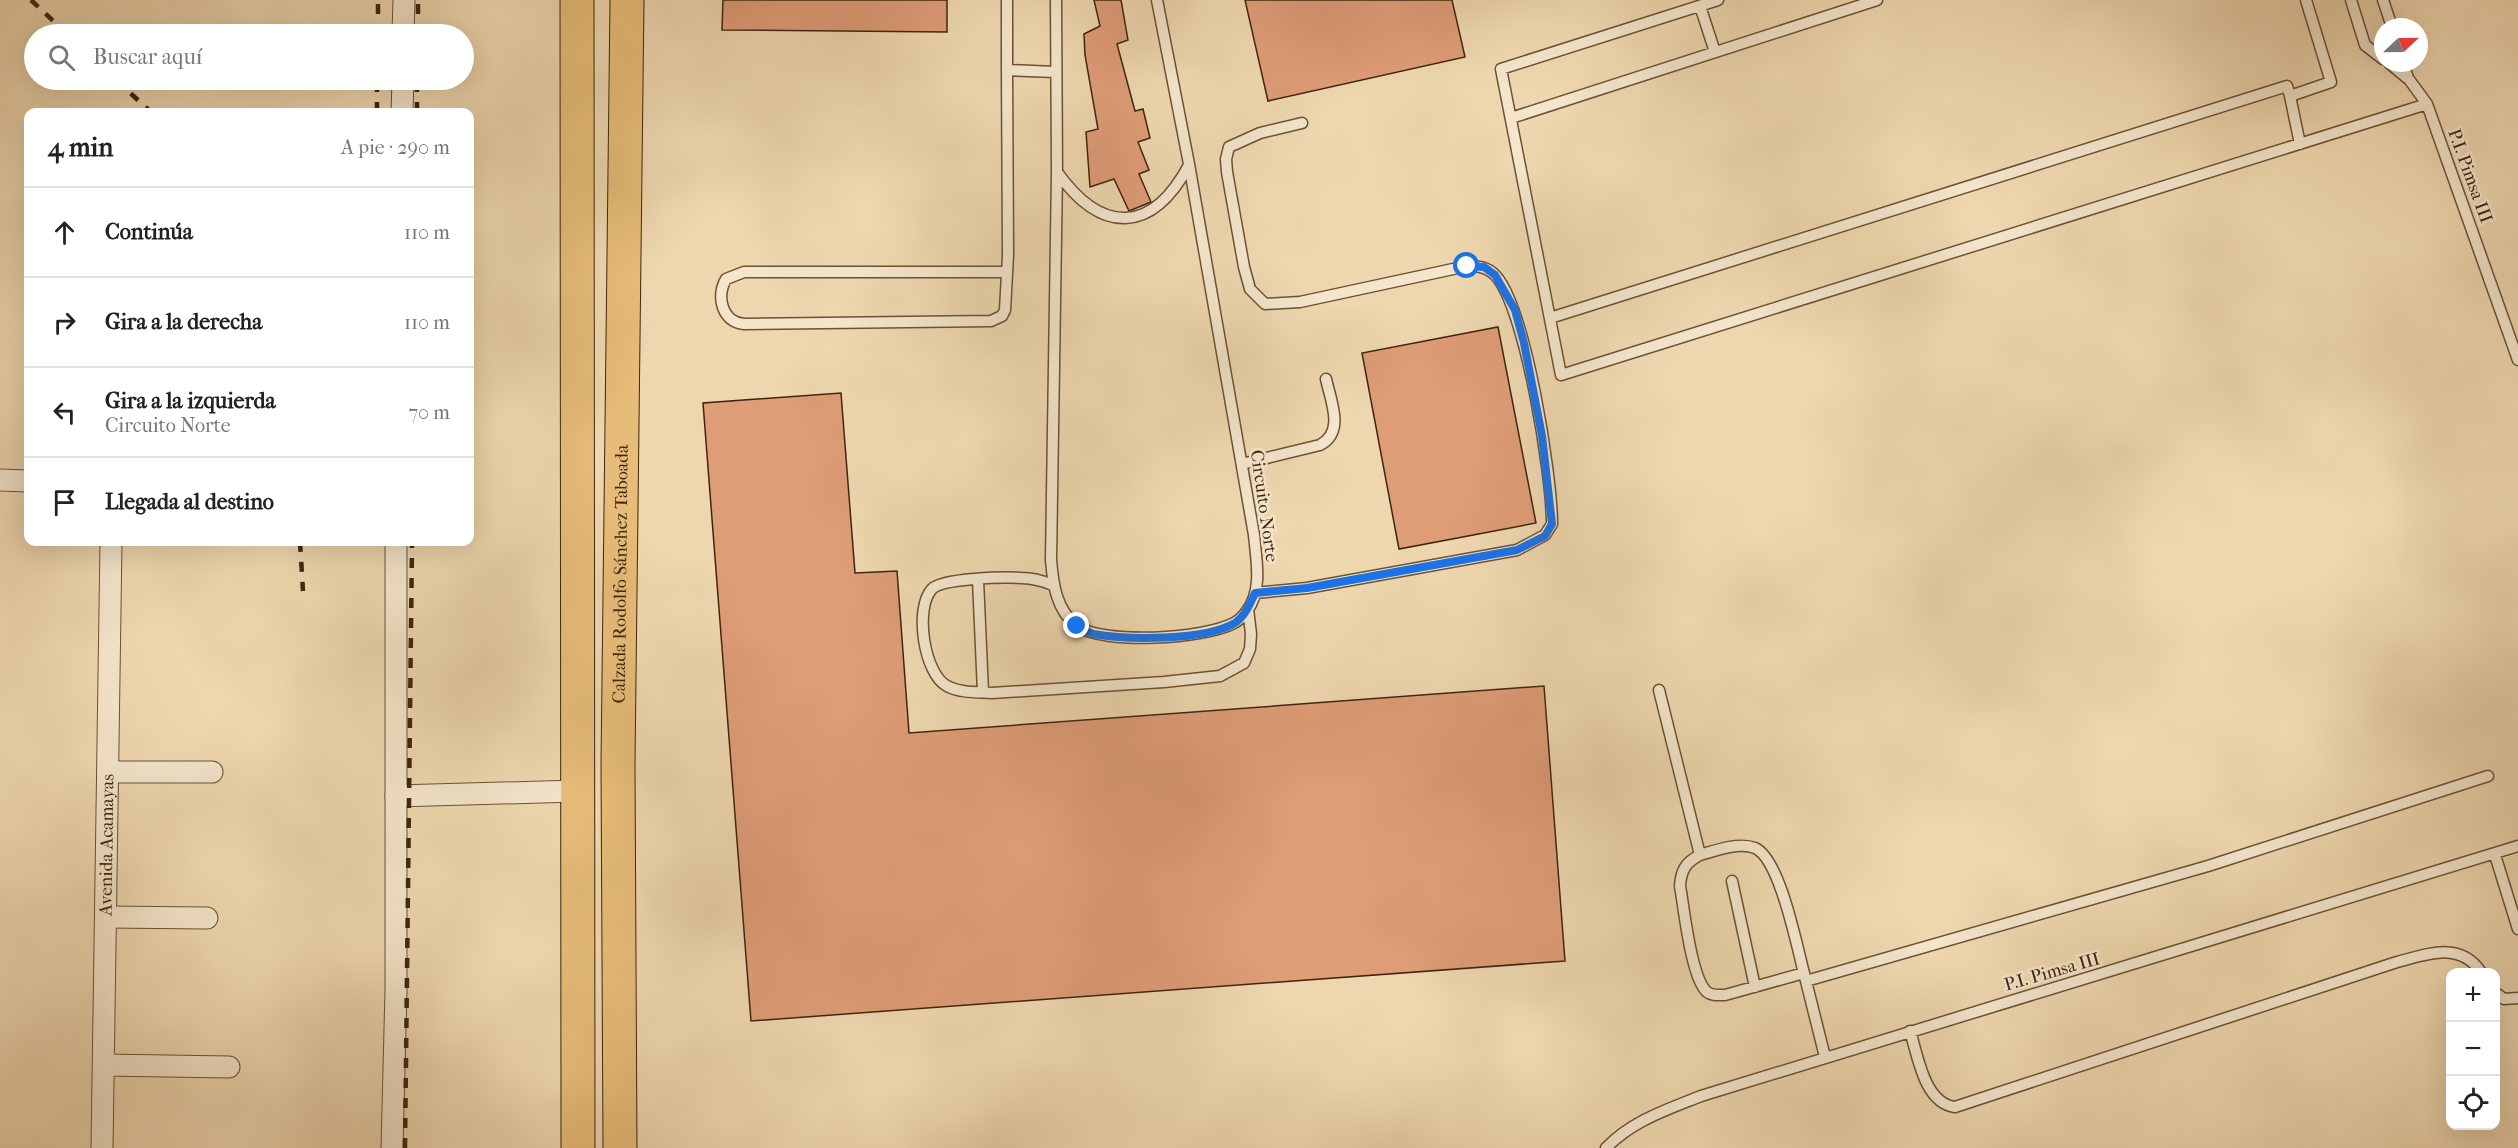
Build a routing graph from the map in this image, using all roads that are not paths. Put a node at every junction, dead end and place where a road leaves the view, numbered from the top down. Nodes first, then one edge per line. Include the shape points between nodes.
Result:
1 (404, 0) edge
2 (576, 0) edge
3 (627, 0) edge
4 (1007, 0) edge
5 (1056, 0) edge
6 (1157, 0) edge
7 (1718, 0) edge
8 (1876, 0) edge
9 (2306, 0) edge
10 (2351, 0) edge
11 (2383, 0) edge
12 (1700, 6) junction
13 (2389, 18) edge
14 (403, 24) edge
15 (1715, 52) junction
16 (2374, 52) edge
17 (1007, 70) junction
18 (1055, 72) junction
19 (2400, 72) edge
20 (2406, 72) edge
21 (2408, 78) junction
22 (402, 90) edge
23 (2290, 96) junction
24 (2427, 104) junction
25 (402, 108) edge
26 (1511, 118) junction
27 (1302, 123) dead end
28 (2300, 144) junction
29 (1189, 164) junction
30 (1057, 172) junction
31 (1007, 272) junction
32 (1550, 318) junction
33 (2518, 360) edge
34 (1326, 379) dead end
35 (1242, 464) junction
36 (0, 480) edge
37 (24, 481) edge
38 (111, 546) edge
39 (396, 546) edge
40 (978, 580) junction
41 (1053, 585) junction
42 (1255, 593) junction
43 (1248, 609) junction
44 (1659, 690) dead end
45 (983, 692) junction
46 (108, 772) junction
47 (212, 772) dead end
48 (2488, 776) dead end
49 (577, 791) junction
50 (396, 796) junction
51 (2518, 846) edge
52 (1700, 855) junction
53 (2495, 855) junction
54 (1732, 881) dead end
55 (106, 916) junction
56 (207, 918) dead end
57 (2518, 929) edge
58 (2478, 968) edge
59 (1805, 977) junction
60 (1755, 987) junction
61 (2500, 996) edge
62 (2518, 998) edge
63 (1910, 1031) junction
64 (1824, 1056) junction
65 (104, 1065) junction
66 (229, 1066) dead end
67 (102, 1148) edge
68 (392, 1148) edge
69 (578, 1148) edge
70 (620, 1148) edge
71 (1606, 1148) edge

1 - 14 street
2 - 49 main road
3 - 70 main road, Calzada Rodolfo Sánchez Taboada via 618,752
4 - 17 lane
5 - 18 lane
6 - 29 lane, Circuito Norte
7 - 12 lane
8 - 15 lane
9 - 23 lane via 2331,82
10 - 16 lane via 2366,45
11 - 13 lane
12 - 15 lane
12 - 26 lane via 1501,69
15 - 26 lane
17 - 18 lane
17 - 31 lane
18 - 30 lane
19 - 21 lane
20 - 21 lane
21 - 24 lane, P.I. Pimsa III
22 - 25 street
23 - 28 lane
23 - 32 lane via 2287,86
24 - 28 lane
24 - 33 lane, P.I. Pimsa III
26 - 32 lane
27 - 42 lane via 1229,147 1226,159 1233,215 1250,290 1265,304 1279,304 1467,266 1484,267 1495,275 1515,310 1524,343 1542,436 1552,524 1545,536 1517,550
28 - 32 lane via 1561,375
29 - 30 lane via 1178,186 1154,209 1122,218 1092,210
29 - 35 lane, Circuito Norte
30 - 41 lane
31 - 31 lane via 744,272 726,279 722,301 730,321 744,324 991,321 1005,310
34 - 35 lane via 1333,436 1320,445
35 - 42 lane, Circuito Norte via 1254,535
36 - 37 street
38 - 46 street, Avenida Acamayas
39 - 50 street
40 - 41 lane via 1021,578
40 - 45 lane
40 - 45 lane via 942,583 931,590 923,622 928,660 938,680 947,687
41 - 43 lane via 1066,615 1091,633 1143,638 1197,634 1235,622
42 - 43 lane, Circuito Norte
43 - 45 lane via 1251,634 1247,656 1244,663 1220,676
44 - 52 lane
46 - 47 street
46 - 55 street, Avenida Acamayas
48 - 59 lane via 2208,866
49 - 50 street
49 - 69 main road
50 - 68 street
51 - 53 lane, P.I. Pimsa III
52 - 59 lane via 1742,846 1763,853 1782,890
52 - 60 lane via 1685,865 1680,886 1701,984 1716,995
53 - 57 lane
53 - 63 lane, P.I. Pimsa III
54 - 60 lane
55 - 56 street
55 - 65 street, Avenida Acamayas
58 - 63 lane via 2468,957 2453,953 2397,962 1956,1107 1936,1098
59 - 60 lane
59 - 64 lane
61 - 62 lane
63 - 64 lane, P.I. Pimsa III
64 - 71 lane, P.I. Pimsa III via 1652,1115 1620,1134
65 - 66 street
65 - 67 street, Avenida Acamayas

